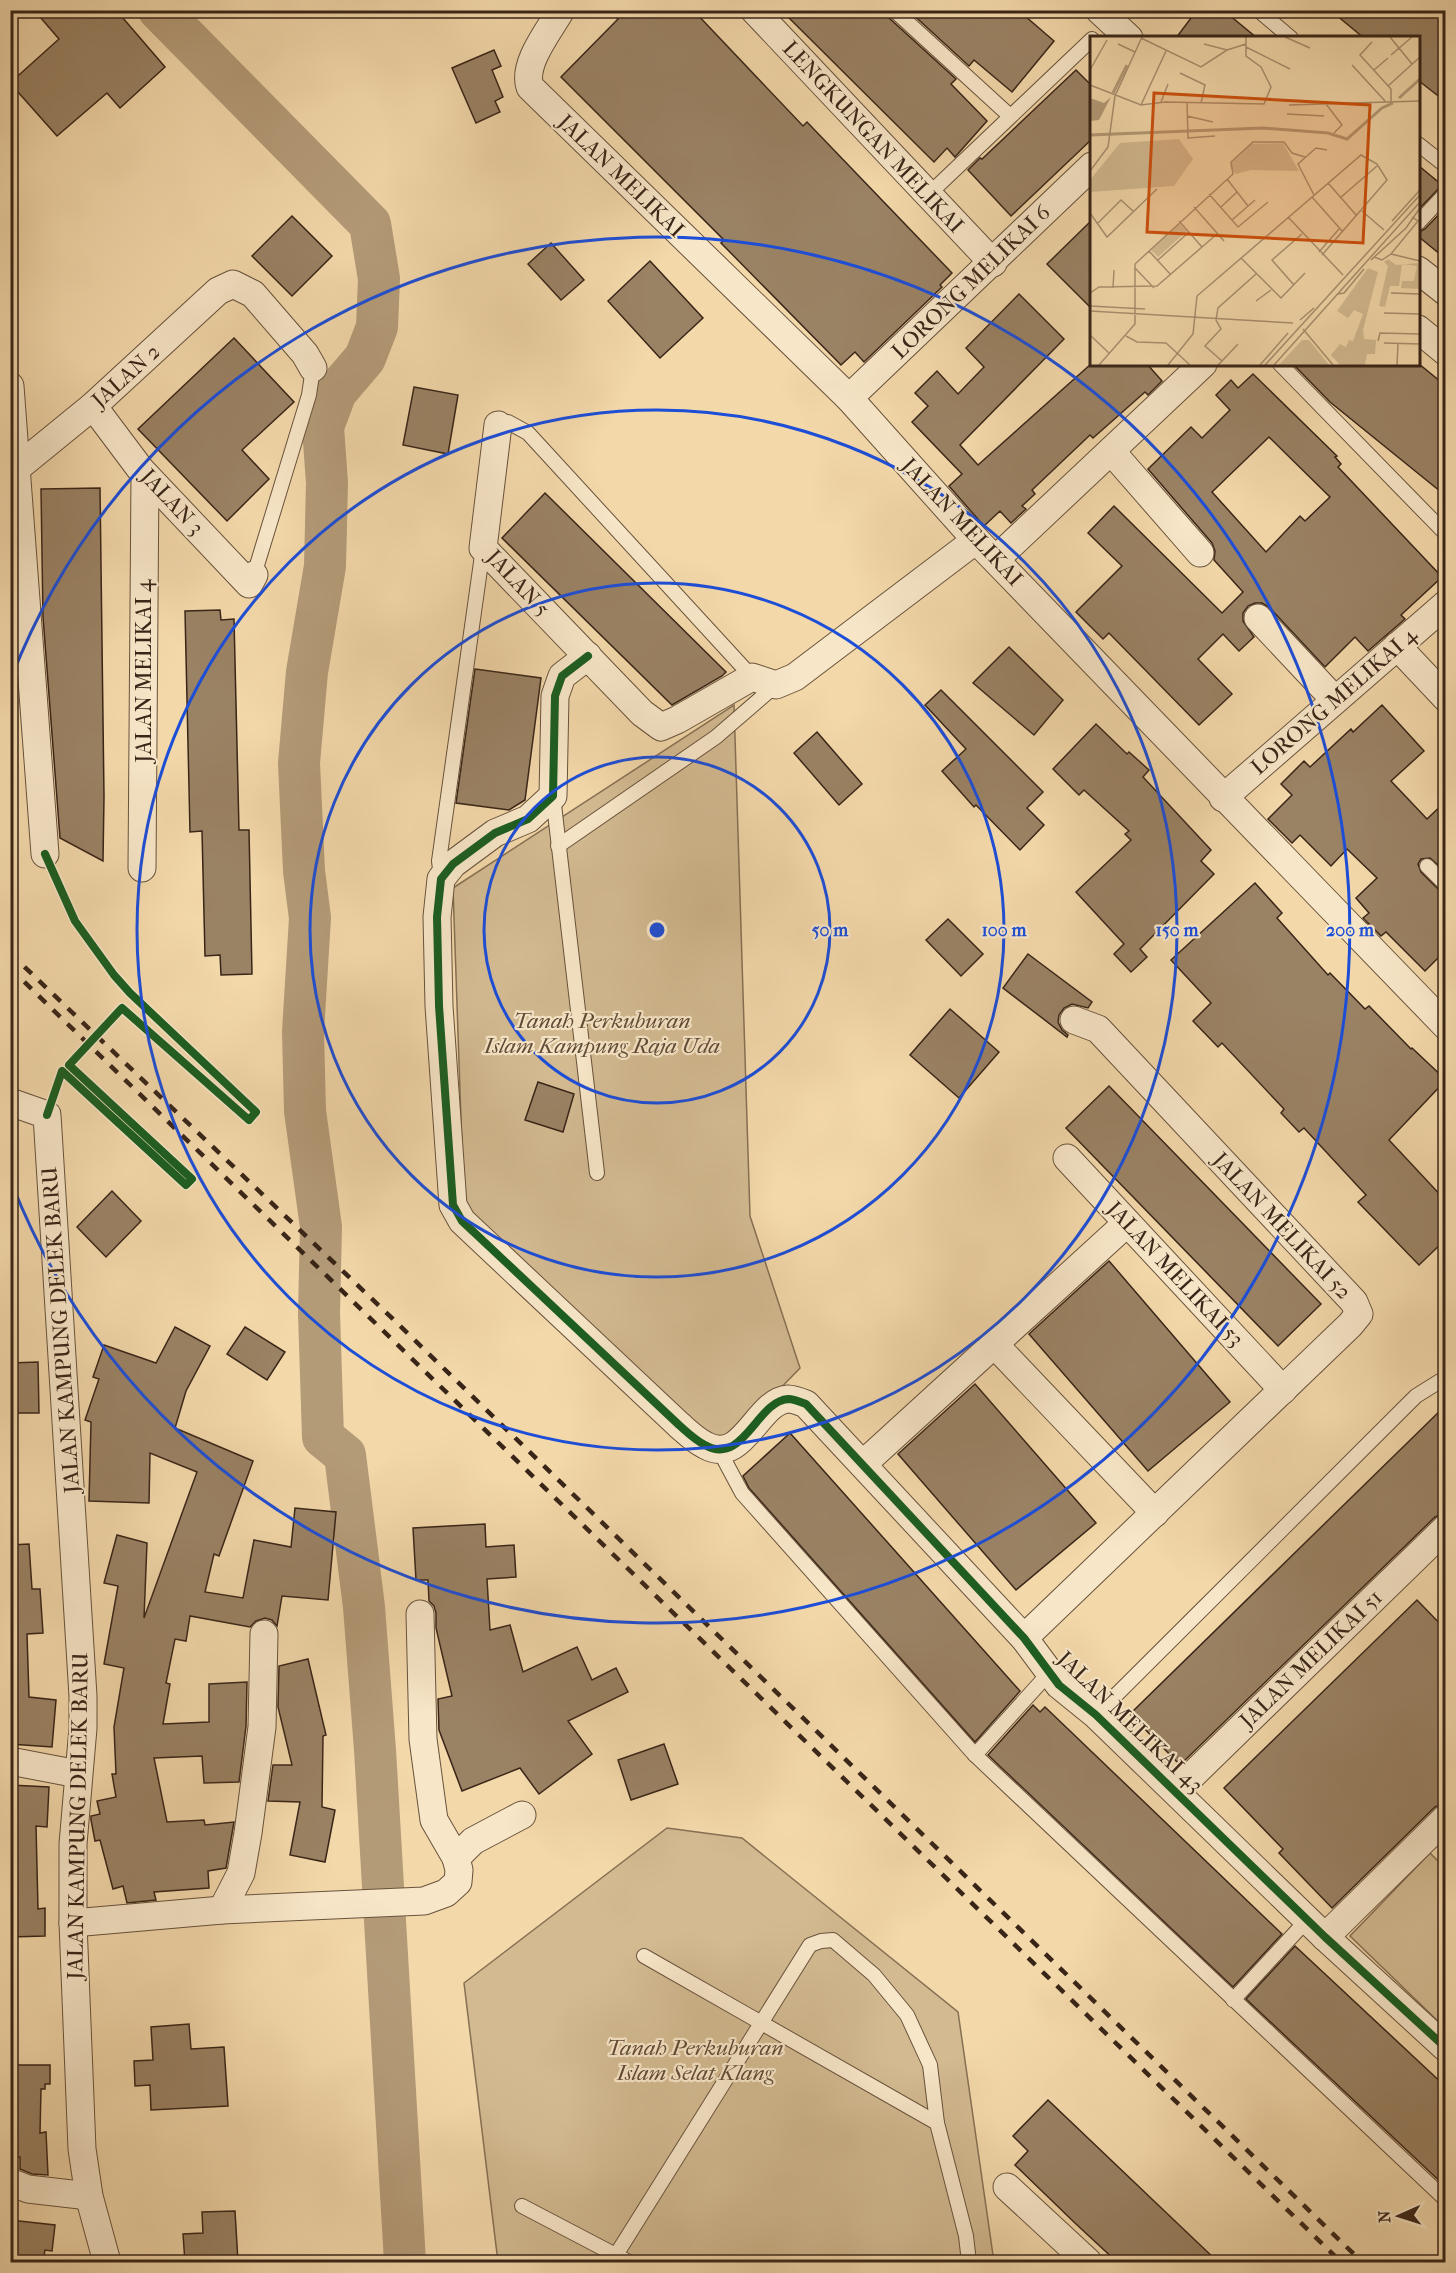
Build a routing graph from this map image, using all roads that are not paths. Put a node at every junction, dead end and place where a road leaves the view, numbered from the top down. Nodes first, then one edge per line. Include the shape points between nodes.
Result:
1 (561, 10) edge
2 (754, 10) edge
3 (894, 10) edge
4 (1258, 10) edge
5 (1111, 26) edge
6 (1100, 36) edge
7 (1288, 36) edge
8 (1090, 45) edge
9 (1010, 116) junction
10 (1420, 145) edge
11 (1446, 166) edge
12 (1090, 168) edge
13 (1446, 193) edge
14 (928, 195) junction
15 (1420, 222) edge
16 (993, 263) junction
17 (1420, 271) edge
18 (1446, 292) edge
19 (1420, 330) edge
20 (1446, 351) edge
21 (1201, 366) edge
22 (1282, 366) edge
23 (313, 368) joint
24 (10, 386) edge
25 (849, 398) junction
26 (93, 406) junction
27 (498, 425) joint
28 (1111, 451) junction
29 (17, 468) junction
30 (145, 475) junction
31 (1446, 534) edge
32 (976, 540) junction
33 (483, 548) junction
34 (1200, 553) dead end
35 (996, 559) junction
36 (254, 575) joint
37 (1446, 603) edge
38 (1258, 618) dead end
39 (1397, 646) junction
40 (588, 656) junction
41 (764, 681) junction
42 (1446, 698) edge
43 (1335, 700) junction
44 (553, 796) junction
45 (1223, 798) junction
46 (558, 846) junction
47 (45, 854) dead end
48 (1427, 866) dead end
49 (142, 868) dead end
50 (441, 879) junction
51 (1446, 885) edge
52 (1074, 1020) dead end
53 (1446, 1026) edge
54 (10, 1102) edge
55 (1067, 1158) dead end
56 (597, 1173) dead end
57 (1127, 1223) junction
58 (994, 1344) junction
59 (1446, 1384) edge
60 (1283, 1390) junction
61 (719, 1450) junction
62 (862, 1464) junction
63 (1155, 1513) junction
64 (1444, 1533) edge
65 (420, 1614) dead end
66 (264, 1634) dead end
67 (1024, 1638) junction
68 (1049, 1674) junction
69 (1096, 1715) junction
70 (975, 1755) junction
71 (10, 1761) edge
72 (78, 1774) junction
73 (1176, 1791) junction
74 (522, 1815) dead end
75 (1441, 1832) edge
76 (456, 1858) junction
77 (222, 1910) junction
78 (74, 1923) junction
79 (1316, 1928) junction
80 (644, 1956) dead end
81 (1233, 2000) junction
82 (761, 2023) junction
83 (1446, 2048) edge
84 (937, 2123) junction
85 (10, 2182) edge
86 (1007, 2187) dead end
87 (88, 2196) junction
88 (1446, 2200) edge
89 (522, 2206) dead end
90 (616, 2255) junction
91 (107, 2262) edge
92 (629, 2262) edge
93 (969, 2262) edge
94 (1088, 2262) edge

1 - 25 street, JALAN MELIKAI via 530,64 530,87
2 - 14 street, LENGKUNGAN MELIKAI
3 - 9 lane
4 - 7 lane
5 - 6 lane
8 - 9 lane
9 - 14 lane
10 - 11 lane
12 - 16 street, LORONG MELIKAI 6
13 - 15 lane
14 - 16 street, LENGKUNGAN MELIKAI
16 - 25 street, LORONG MELIKAI 6
17 - 18 street
19 - 20 street
21 - 28 street
22 - 31 lane
23 - 26 street, JALAN 2 via 253,294 233,284 218,291
23 - 36 lane via 309,396
24 - 29 street
25 - 32 street, JALAN MELIKAI
26 - 29 street, JALAN 2
26 - 30 street, JALAN 3
27 - 33 street, JALAN 5
27 - 41 lane via 508,422 528,433
28 - 34 street
28 - 35 street
29 - 47 street
30 - 36 street, JALAN 3 via 249,584
30 - 49 street, JALAN MELIKAI 4
32 - 35 street, JALAN MELIKAI
32 - 41 street via 795,677
33 - 40 street, JALAN 5
33 - 50 lane via 439,861
35 - 45 street, JALAN MELIKAI
37 - 39 street, LORONG MELIKAI 4
38 - 43 street
39 - 42 street
39 - 43 street, LORONG MELIKAI 4
40 - 41 street, JALAN 5 via 642,713 662,727
40 - 44 street via 562,676 555,696
41 - 46 lane via 716,737
43 - 45 street, LORONG MELIKAI 4
44 - 46 lane
44 - 50 street via 528,819 495,833 453,864
45 - 53 street, JALAN MELIKAI
46 - 56 lane
48 - 51 lane
50 - 61 street via 437,917 439,1006 453,1205 473,1233 679,1425 706,1446
52 - 60 street, JALAN MELIKAI 52 via 1098,1029 1354,1302 1359,1314
54 - 72 street, JALAN KAMPUNG DELEK BARU via 47,1115 83,1696
55 - 57 street, JALAN MELIKAI 53
57 - 58 street
57 - 60 street, JALAN MELIKAI 53
58 - 62 street
58 - 63 street
59 - 69 lane via 1440,1381 1416,1396
60 - 63 street, JALAN MELIKAI 52
61 - 62 street, JALAN MELIKAI 43 via 733,1447 774,1405 788,1399 806,1404
61 - 70 lane via 742,1493
62 - 67 street, JALAN MELIKAI 43
63 - 67 street, JALAN MELIKAI 52
64 - 73 street, JALAN MELIKAI 51
65 - 76 street via 423,1739 434,1820
66 - 77 street via 262,1727 248,1833 241,1873
67 - 68 street, JALAN MELIKAI 43
68 - 69 street, JALAN MELIKAI 43
68 - 70 lane
69 - 73 street, JALAN MELIKAI 43
70 - 81 lane
71 - 72 street
72 - 78 street, JALAN KAMPUNG DELEK BARU via 73,1844
73 - 79 street, JALAN MELIKAI 43
74 - 76 street via 473,1841
75 - 79 street
76 - 77 street via 458,1882 446,1893 424,1901
77 - 78 street
78 - 87 street, JALAN KAMPUNG DELEK BARU via 82,2150
79 - 81 lane
79 - 83 street, JALAN MELIKAI 43
80 - 82 lane
81 - 88 lane
82 - 84 lane
82 - 84 lane via 810,1945 833,1940 874,1975 907,2015 930,2065
82 - 90 lane
84 - 93 lane
85 - 87 street via 28,2189
86 - 94 street
87 - 91 street, JALAN KAMPUNG DELEK BARU
89 - 90 lane
90 - 92 lane

